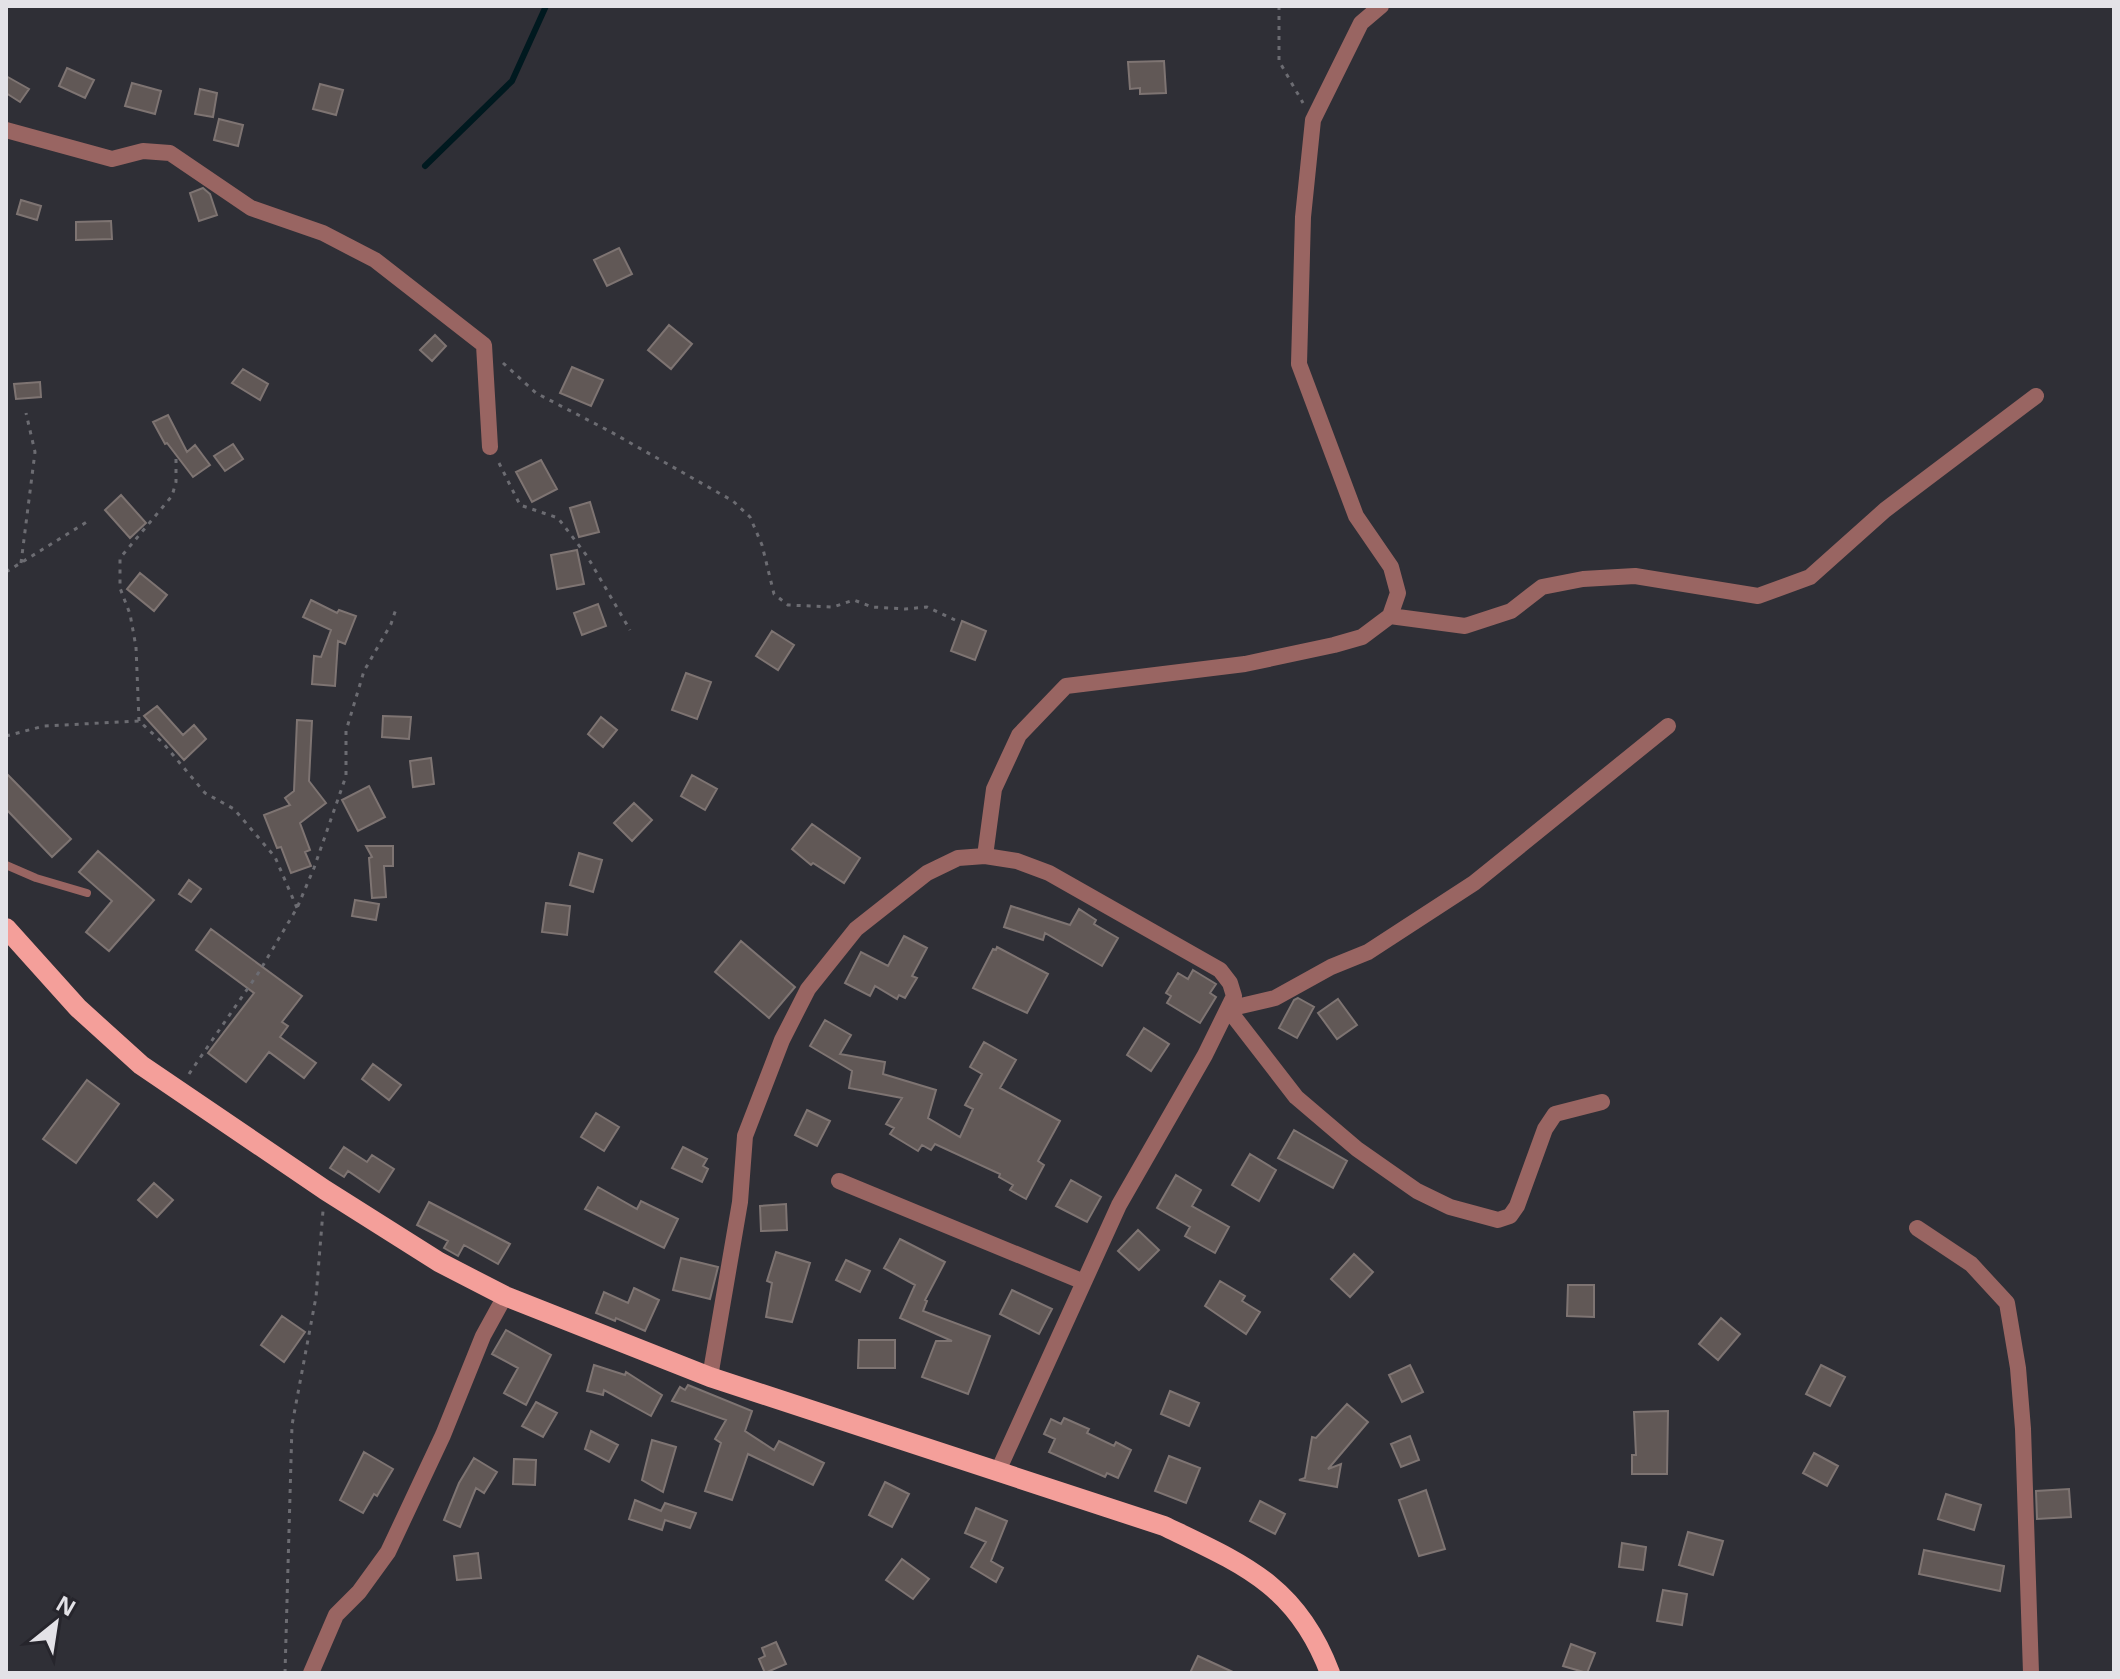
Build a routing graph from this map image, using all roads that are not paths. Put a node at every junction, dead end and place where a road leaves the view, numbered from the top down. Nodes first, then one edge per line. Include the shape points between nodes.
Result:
1 (1381, 6) edge
2 (6, 130) edge
3 (2036, 396) dead end
4 (490, 447) road end
5 (1390, 616) junction
6 (1668, 726) dead end
7 (985, 856) junction
8 (6, 865) edge
9 (87, 893) dead end
10 (6, 928) edge
11 (1228, 1009) junction
12 (1602, 1102) dead end
13 (839, 1181) dead end
14 (1917, 1228) dead end
15 (1084, 1282) junction
16 (505, 1296) junction
17 (710, 1377) junction
18 (998, 1471) junction
19 (311, 1673) edge
20 (1330, 1673) edge
21 (2031, 1673) edge

1 - 5 street via 1361,23 1313,120 1303,217 1299,364 1356,516 1391,567 1398,593
2 - 4 street via 112,159 143,151 170,153 251,208 323,233 375,260 484,345
3 - 5 street via 1885,510 1810,577 1758,596 1635,576 1542,587 1511,611 1465,626
5 - 7 street via 1362,637 1334,645 1245,664 1066,686 1019,735 994,789
6 - 11 street via 1474,883 1368,952 1275,998
7 - 11 street via 1049,873 1220,970 1233,989
7 - 17 street via 958,858 927,873 856,929 808,989 745,1136 740,1202
8 - 9 lane
10 - 16 main road via 112,1041 178,1090 439,1262
11 - 12 street via 1296,1097 1357,1149 1417,1191 1498,1220 1517,1206 1555,1114
11 - 15 street via 1119,1205
13 - 15 street
14 - 21 street via 1971,1264 2007,1303 2023,1429
15 - 18 street
16 - 17 main road
16 - 19 street via 388,1552 336,1615
17 - 18 main road
18 - 20 main road via 1164,1526 1234,1559 1274,1586 1300,1616

